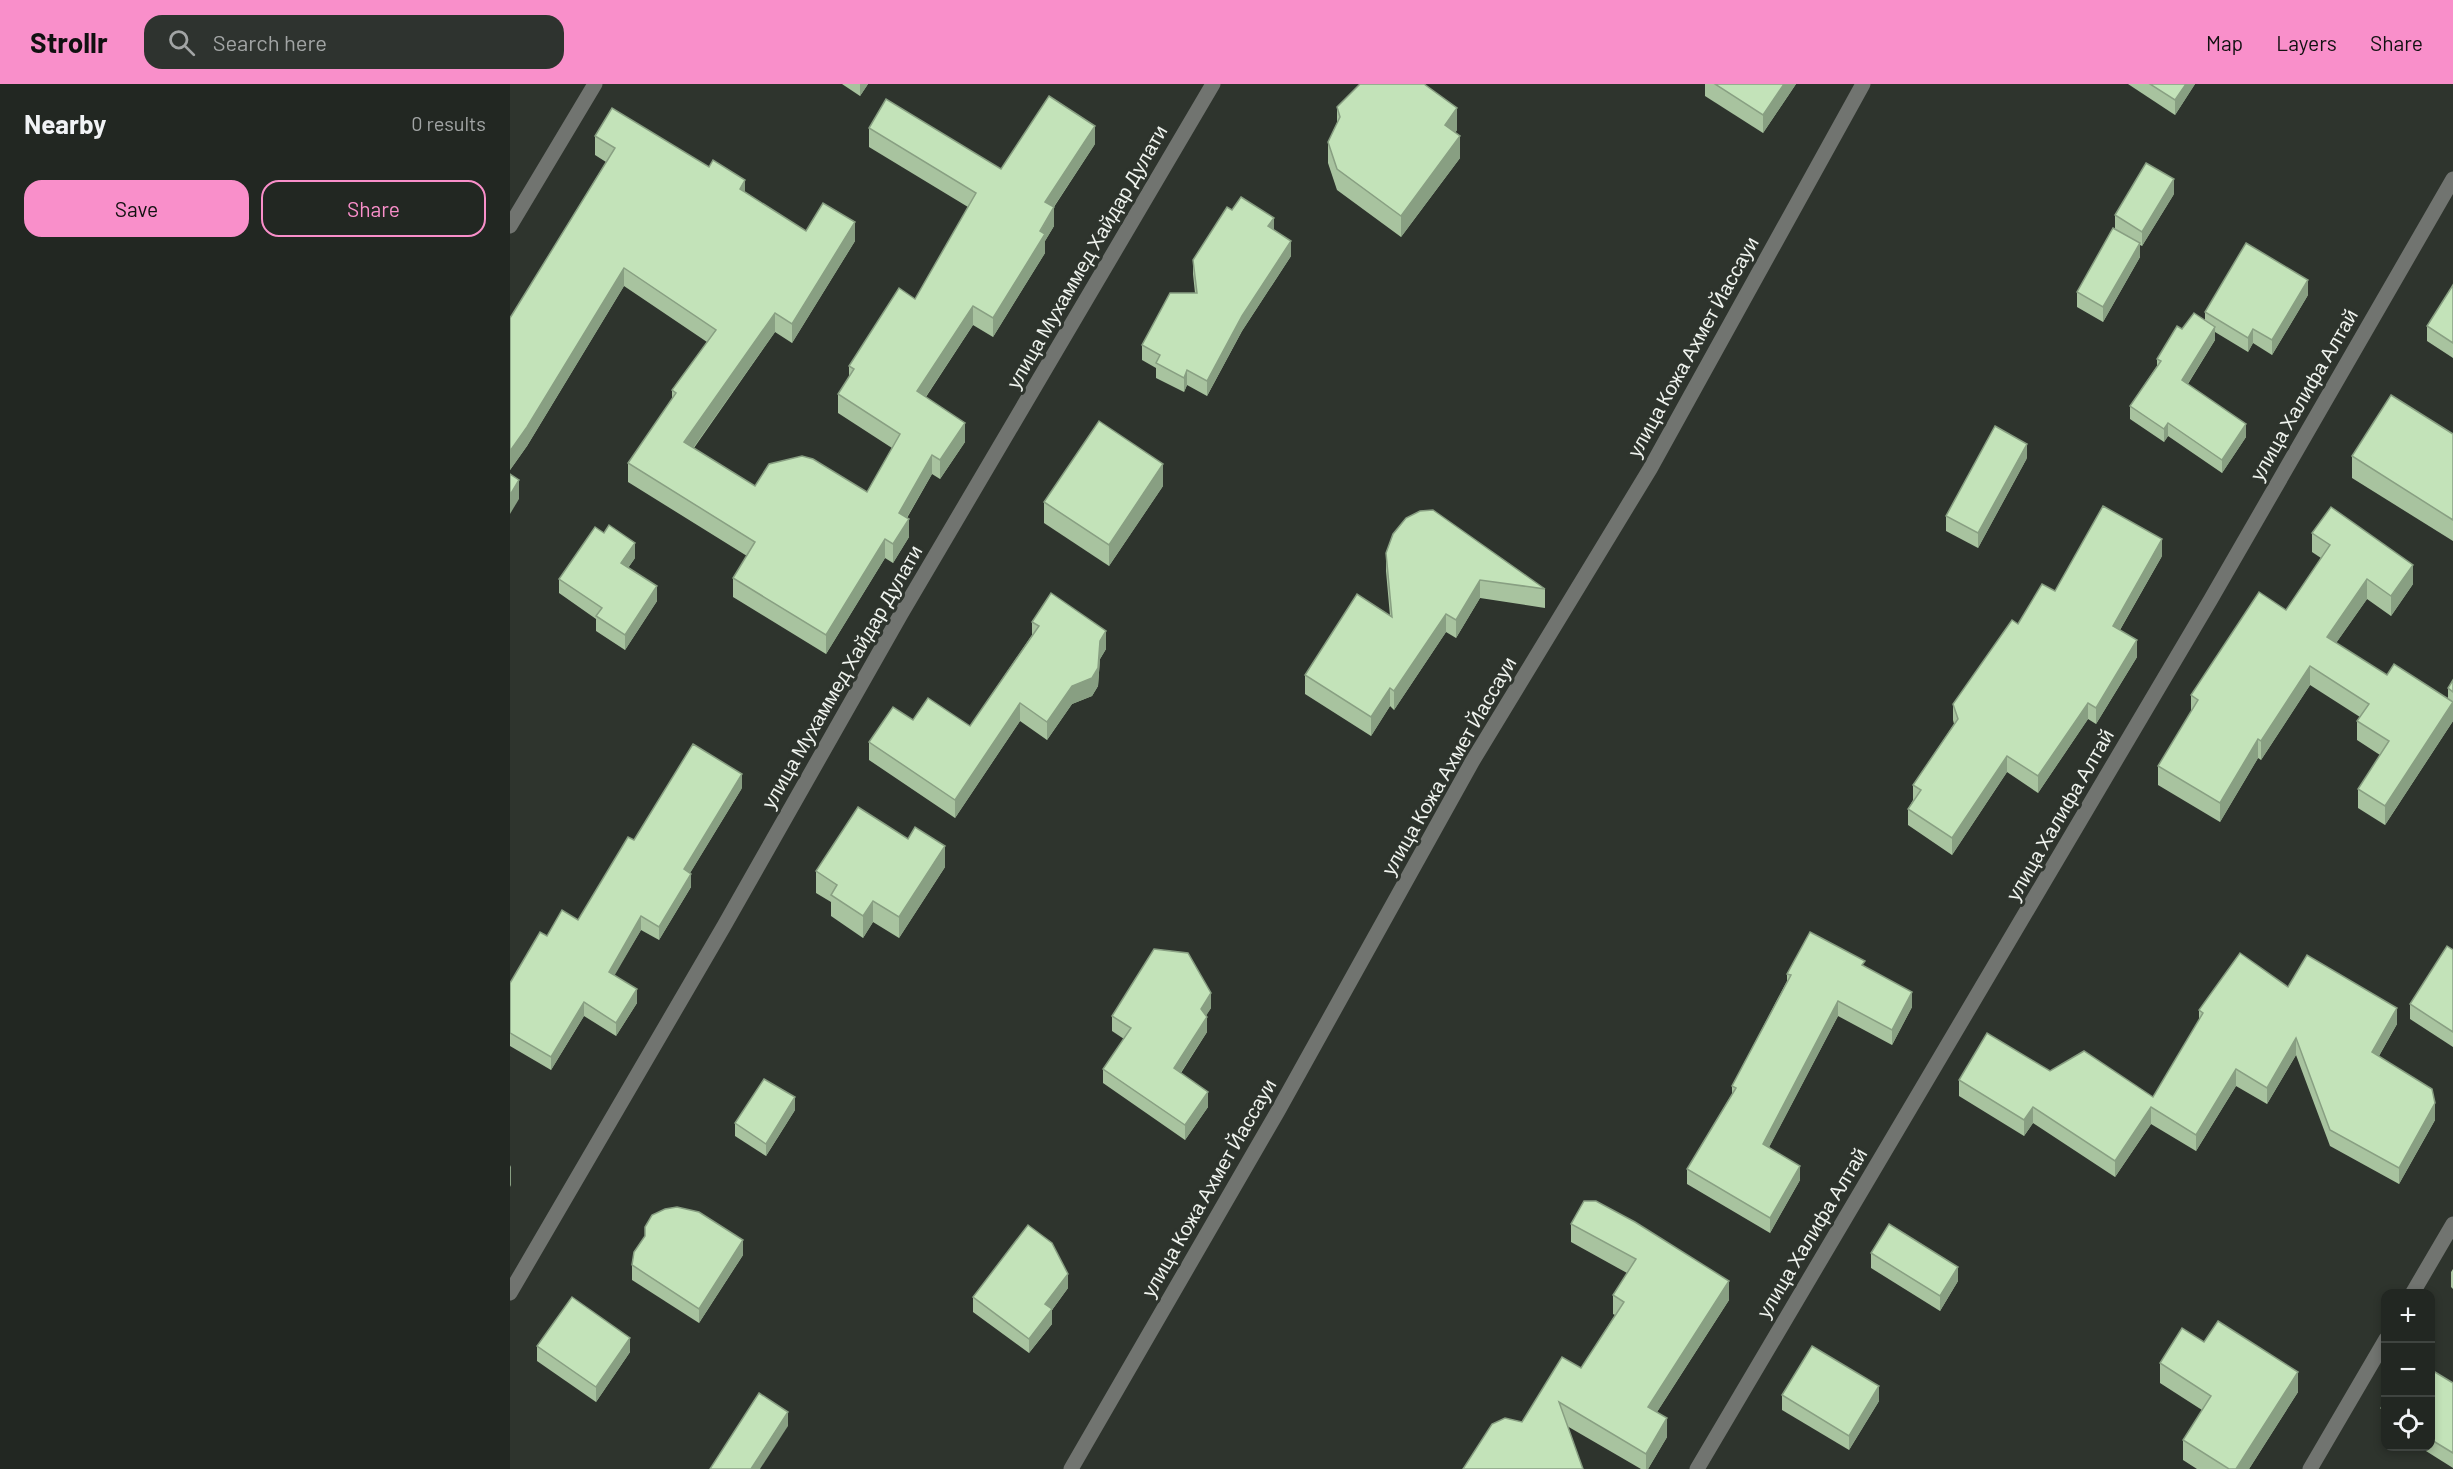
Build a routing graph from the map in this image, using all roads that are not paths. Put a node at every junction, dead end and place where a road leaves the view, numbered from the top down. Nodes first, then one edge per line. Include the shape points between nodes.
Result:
1 (596, 84) edge
2 (1213, 84) edge
3 (1863, 84) edge
4 (2453, 179) edge
5 (510, 226) edge
6 (2453, 1224) edge
7 (2414, 1289) edge
8 (510, 1293) edge
9 (2383, 1343) edge
10 (1071, 1469) edge
11 (1697, 1469) edge
12 (2310, 1469) edge

1 - 5 street
2 - 8 street, улица Мухаммед Хайдар Дулати via 901,614
3 - 10 street, улица Кожа Ахмет Йассауи via 1650,469 1472,762 1278,1111
4 - 11 street, улица Халифа Алтай via 2205,609
6 - 7 street
9 - 12 street

